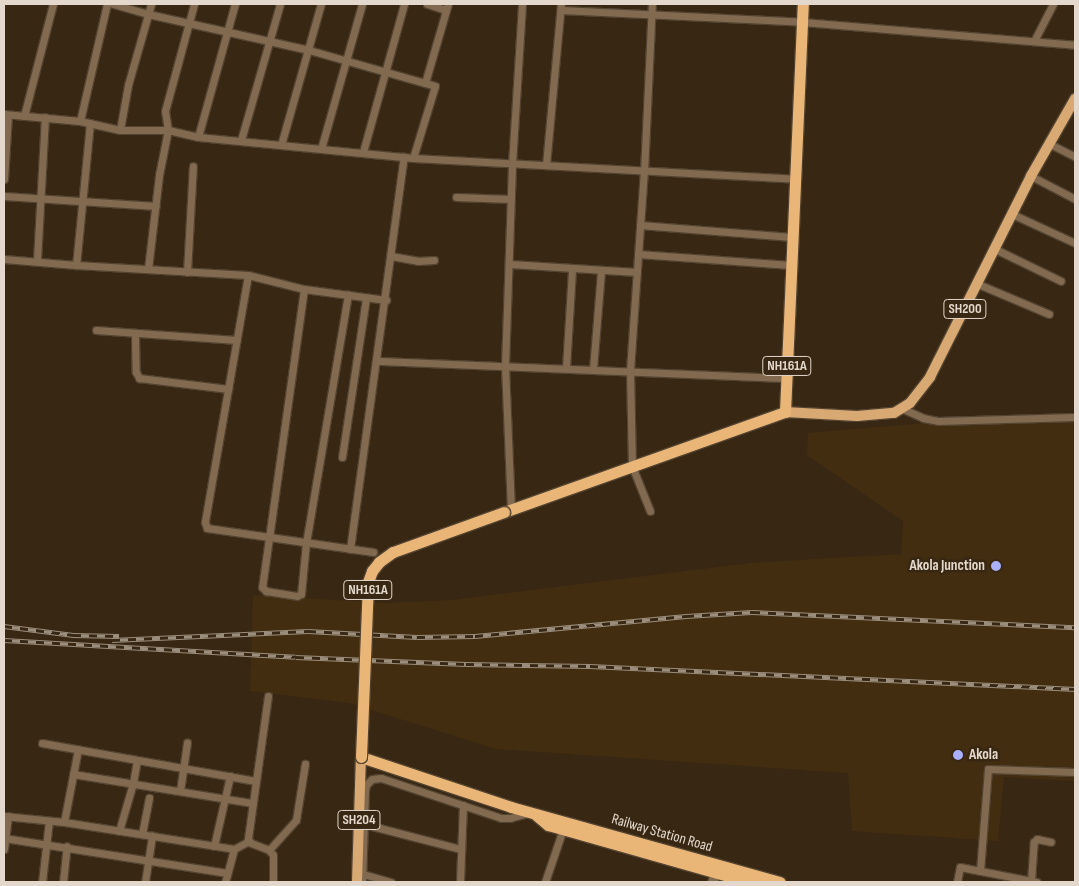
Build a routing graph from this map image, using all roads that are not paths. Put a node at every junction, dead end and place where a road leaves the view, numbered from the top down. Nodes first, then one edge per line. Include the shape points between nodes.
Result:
1 (53, 4) edge
2 (107, 4) edge
3 (113, 4) edge
4 (151, 4) edge
5 (194, 4) edge
6 (235, 4) edge
7 (280, 4) edge
8 (321, 4) edge
9 (362, 4) edge
10 (404, 4) edge
11 (426, 4) edge
12 (522, 4) edge
13 (652, 4) edge
14 (804, 4) edge
15 (1053, 4) edge
16 (447, 7) edge
17 (561, 7) edge
18 (148, 14) junction
19 (651, 14) junction
20 (803, 22) junction
21 (188, 23) junction
22 (227, 32) junction
23 (269, 40) junction
24 (1034, 41) junction
25 (1075, 45) edge
26 (309, 50) junction
27 (346, 61) junction
28 (384, 72) junction
29 (425, 83) junction
30 (1075, 99) edge
31 (1072, 112) edge
32 (6, 115) edge
33 (24, 116) junction
34 (45, 117) junction
35 (80, 121) junction
36 (90, 123) junction
37 (120, 130) junction
38 (168, 130) junction
39 (198, 137) junction
40 (241, 140) junction
41 (1050, 144) junction
42 (281, 145) junction
43 (321, 149) junction
44 (363, 152) junction
45 (404, 157) junction
46 (1075, 157) edge
47 (413, 158) junction
48 (512, 164) junction
49 (546, 165) junction
50 (193, 166) dead end
51 (644, 172) junction
52 (1031, 176) junction
53 (796, 179) junction
54 (4, 180) edge
55 (4, 196) edge
56 (456, 197) dead end
57 (42, 199) junction
58 (511, 199) junction
59 (1075, 199) edge
60 (82, 200) junction
61 (156, 206) junction
62 (1012, 214) junction
63 (640, 225) junction
64 (792, 237) junction
65 (1075, 243) edge
66 (995, 249) junction
67 (638, 254) junction
68 (391, 256) junction
69 (4, 259) edge
70 (37, 260) junction
71 (434, 260) dead end
72 (510, 264) junction
73 (76, 265) junction
74 (791, 265) junction
75 (148, 269) junction
76 (572, 269) junction
77 (601, 271) junction
78 (187, 272) junction
79 (637, 272) junction
80 (248, 275) junction
81 (1061, 281) dead end
82 (978, 284) junction
83 (304, 289) junction
84 (348, 296) junction
85 (366, 298) junction
86 (386, 300) junction
87 (1049, 314) dead end
88 (96, 330) dead end
89 (135, 333) junction
90 (237, 340) junction
91 (378, 362) junction
92 (505, 366) junction
93 (566, 368) junction
94 (593, 369) junction
95 (630, 370) junction
96 (786, 378) junction
97 (228, 389) junction
98 (901, 408) junction
99 (785, 412) junction
100 (1075, 417) edge
101 (342, 457) dead end
102 (632, 466) junction
103 (508, 511) junction
104 (650, 511) dead end
105 (268, 538) junction
106 (306, 543) junction
107 (350, 549) junction
108 (373, 552) dead end
109 (268, 696) dead end
110 (42, 743) dead end
111 (187, 743) dead end
112 (78, 749) junction
113 (361, 757) junction
114 (137, 760) junction
115 (305, 764) dead end
116 (184, 768) junction
117 (1075, 772) edge
118 (73, 774) junction
119 (230, 776) junction
120 (256, 781) junction
121 (133, 783) junction
122 (180, 791) junction
123 (149, 798) dead end
124 (226, 799) junction
125 (253, 803) junction
126 (463, 805) junction
127 (532, 814) junction
128 (6, 816) edge
129 (48, 821) junction
130 (64, 822) junction
131 (364, 824) junction
132 (563, 829) junction
133 (118, 831) junction
134 (142, 834) junction
135 (152, 836) junction
136 (4, 838) edge
137 (249, 841) junction
138 (1051, 842) dead end
139 (46, 844) junction
140 (67, 846) junction
141 (214, 846) junction
142 (461, 848) junction
143 (4, 849) edge
144 (234, 849) junction
145 (269, 850) junction
146 (148, 861) junction
147 (980, 871) junction
148 (227, 873) junction
149 (715, 874) edge
150 (360, 878) edge
151 (42, 882) edge
152 (63, 882) edge
153 (145, 882) edge
154 (225, 882) edge
155 (273, 882) edge
156 (362, 882) edge
157 (391, 882) edge
158 (460, 882) edge
159 (545, 882) edge
160 (750, 882) edge
161 (780, 882) edge
162 (957, 882) edge
163 (1034, 882) edge

1 - 33 street
2 - 35 street
3 - 18 street
4 - 18 street
5 - 21 street
6 - 22 street
7 - 23 street
8 - 26 street
9 - 27 street
10 - 28 street
11 - 16 street
12 - 48 street
13 - 19 street
14 - 20 highway, NH161A
15 - 24 street
16 - 29 street
17 - 19 street
17 - 49 street
18 - 21 street
18 - 37 street via 128,85
19 - 20 street
19 - 51 street
20 - 24 street
20 - 53 highway, NH161A
21 - 22 street
21 - 38 street via 165,111
22 - 23 street
22 - 39 street
23 - 26 street
23 - 40 street
24 - 25 street
26 - 27 street
26 - 42 street
27 - 28 street
27 - 43 street
28 - 29 street
28 - 44 street
29 - 47 street via 435,86
30 - 31 main road, SH200
31 - 41 main road, SH200
32 - 33 street
32 - 54 street
33 - 34 street
34 - 35 street
34 - 57 street
35 - 36 street
36 - 37 street
36 - 60 street
37 - 38 street
38 - 39 street
38 - 61 street
39 - 40 street
40 - 42 street
41 - 46 street
41 - 52 main road, SH200
42 - 43 street
43 - 44 street
44 - 45 street
45 - 47 street
45 - 68 street
47 - 48 street
48 - 49 street
48 - 58 street
49 - 51 street
50 - 78 street
51 - 53 street
51 - 63 street
52 - 59 street
52 - 62 main road, SH200
53 - 64 highway, NH161A
55 - 57 street
56 - 58 street
57 - 60 street
57 - 70 street
58 - 72 street
60 - 61 street
60 - 73 street
61 - 75 street
62 - 65 street
62 - 66 main road, SH200
63 - 64 street
63 - 67 street
64 - 74 highway, NH161A
66 - 81 street
66 - 82 main road, SH200
67 - 74 street
67 - 79 street
68 - 71 street
68 - 86 street
69 - 70 street
70 - 73 street
72 - 76 street
72 - 92 street
73 - 75 street
74 - 96 highway, NH161A
75 - 78 street
76 - 77 street
76 - 93 street
77 - 79 street
77 - 94 street
78 - 80 street
79 - 95 street
80 - 83 street
80 - 90 street
82 - 87 street
82 - 98 main road, SH200 via 930,377 910,403
83 - 84 street
83 - 105 street
84 - 85 street
84 - 106 street
85 - 86 street
85 - 101 street
86 - 91 street
88 - 89 street
89 - 90 street
89 - 97 street via 139,378
90 - 97 street
91 - 92 street
91 - 107 street
92 - 93 street
92 - 103 street
93 - 94 street
94 - 95 street
95 - 96 street
95 - 102 street
96 - 99 highway, NH161A
97 - 105 street via 205,526 210,530
98 - 99 main road, SH200 via 894,413 857,416
98 - 100 street via 923,418 938,420
99 - 102 highway, NH161A
102 - 103 highway, NH161A
102 - 104 street
103 - 113 highway, NH161A, bridge via 393,552 372,571 368,582
105 - 106 street
105 - 106 street via 263,588 297,596 301,594
106 - 107 street
107 - 108 street
109 - 120 street
110 - 112 street
111 - 116 street
112 - 114 street
112 - 118 street
113 - 127 highway, Railway Station Road
113 - 150 main road, SH204
114 - 116 street
114 - 121 street
115 - 145 street via 296,820
116 - 119 street
116 - 122 street
117 - 147 street via 988,769
118 - 121 street
118 - 130 street
119 - 120 street
119 - 124 street
120 - 125 street
121 - 122 street
121 - 133 street
122 - 124 street
123 - 134 street
124 - 125 street
124 - 141 street
125 - 137 street
126 - 127 street via 505,818
126 - 131 street via 377,778 366,785
126 - 142 street
127 - 132 highway, Railway Station Road via 548,825
127 - 149 highway, Railway Station Road via 550,816
128 - 129 street
128 - 136 street
129 - 130 street
129 - 139 street
130 - 133 street
131 - 142 street
131 - 150 street
132 - 149 highway, Railway Station Road
132 - 159 street
133 - 134 street
134 - 135 street
135 - 141 street
135 - 146 street
136 - 139 street
136 - 143 street
137 - 144 street
137 - 145 street
138 - 163 street via 1037,839 1034,842
139 - 140 street
139 - 151 street
140 - 146 street
140 - 152 street
141 - 144 street
142 - 158 street
144 - 148 street
145 - 155 street via 274,857
146 - 148 street
146 - 153 street
147 - 162 street via 960,867
147 - 163 street
148 - 154 street
149 - 160 highway, Railway Station Road
149 - 161 highway, Railway Station Road
150 - 156 street
150 - 157 street

